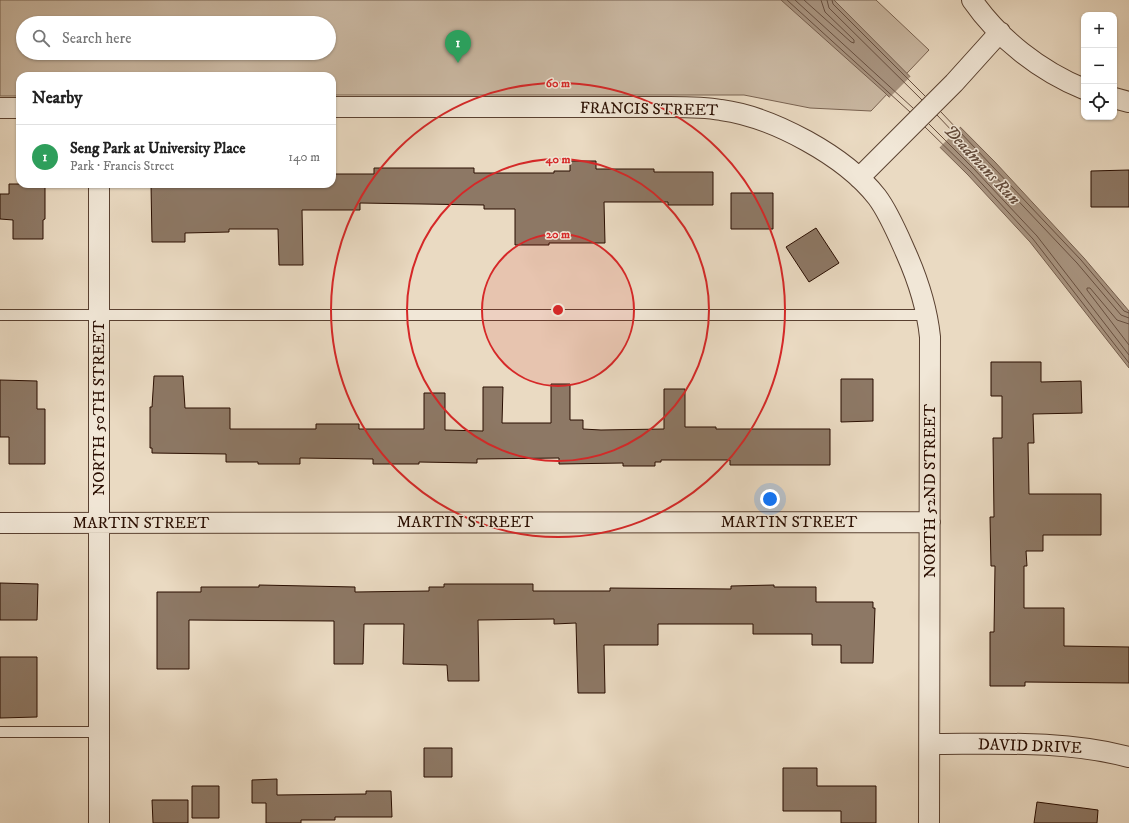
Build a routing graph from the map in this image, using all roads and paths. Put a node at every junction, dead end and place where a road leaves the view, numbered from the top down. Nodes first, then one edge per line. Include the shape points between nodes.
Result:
1 (972, 0) edge
2 (1000, 32) junction
3 (1081, 86) edge
4 (1117, 99) edge
5 (1129, 102) edge
6 (336, 107) edge
7 (0, 108) edge
8 (16, 108) edge
9 (859, 178) junction
10 (99, 188) edge
11 (0, 315) edge
12 (99, 315) junction
13 (927, 315) junction
14 (930, 522) junction
15 (0, 523) edge
16 (99, 523) junction
17 (0, 732) edge
18 (100, 732) junction
19 (930, 744) junction
20 (1129, 757) edge
21 (99, 823) edge
22 (929, 823) edge

1 - 2 street
2 - 3 street via 1039,65
2 - 9 street via 954,83
4 - 5 street
6 - 9 street, FRANCIS STREET via 670,107 722,110 763,121 797,136 829,154
7 - 8 street
9 - 13 street, NORTH 52ND STREET via 877,197 900,240 921,292
10 - 12 street, NORTH 50TH STREET
11 - 12 lane
12 - 13 lane
12 - 16 street, NORTH 50TH STREET
13 - 14 street, NORTH 52ND STREET via 930,337
14 - 16 street, MARTIN STREET
14 - 19 street, NORTH 52ND STREET
15 - 16 street, MARTIN STREET
16 - 18 street, NORTH 50TH STREET
17 - 18 lane
18 - 21 street, NORTH 50TH STREET
19 - 20 street, DAVID DRIVE via 1044,743 1095,749
19 - 22 street, NORTH 52ND STREET

